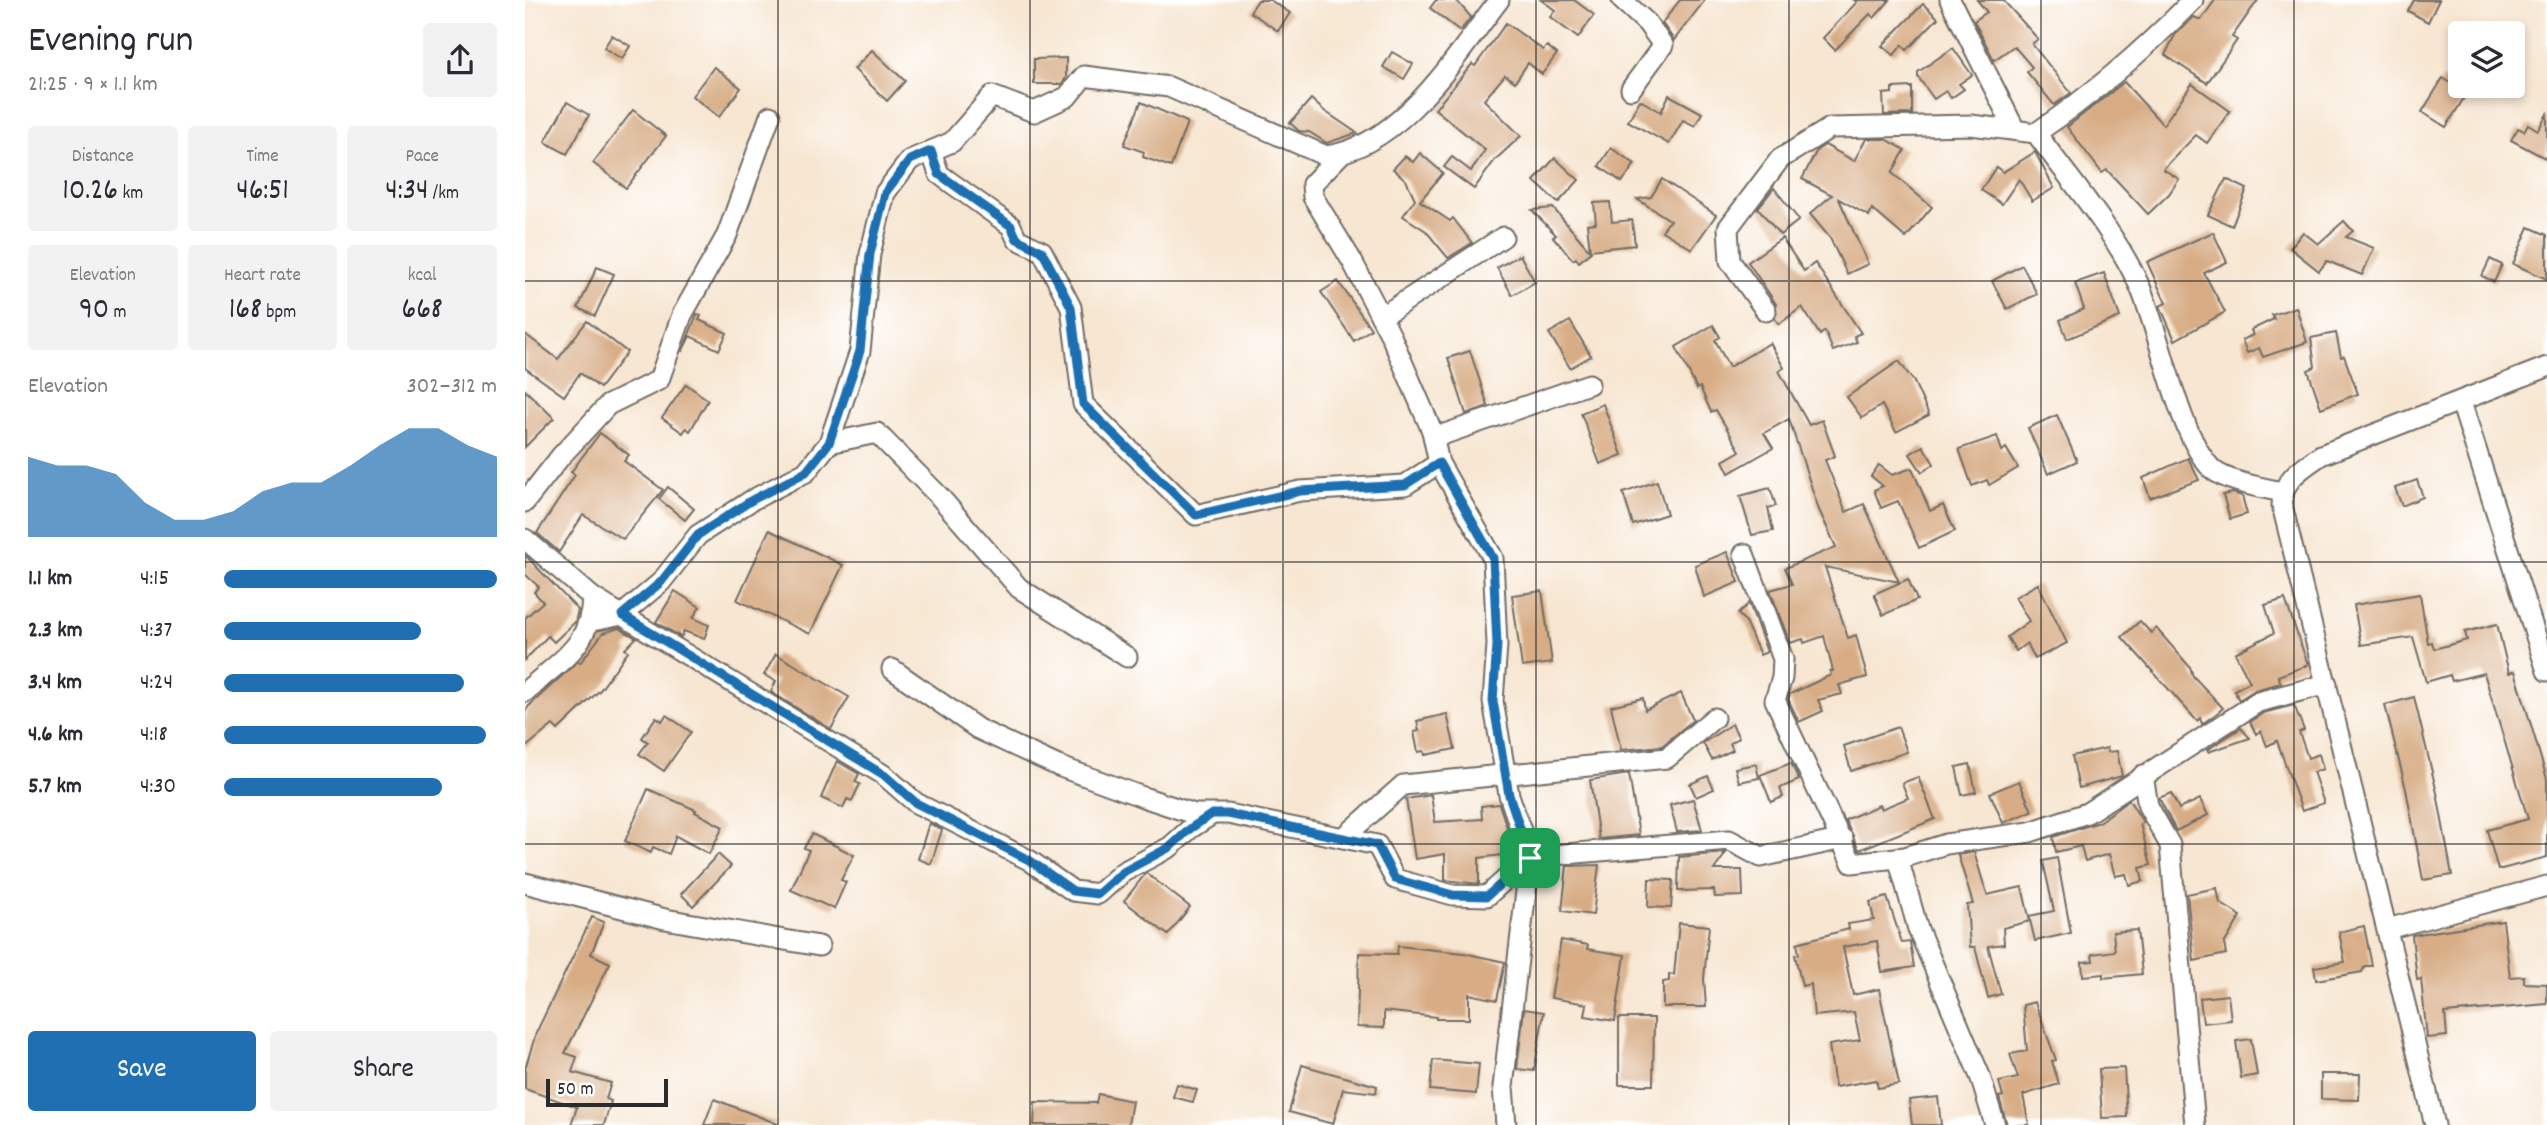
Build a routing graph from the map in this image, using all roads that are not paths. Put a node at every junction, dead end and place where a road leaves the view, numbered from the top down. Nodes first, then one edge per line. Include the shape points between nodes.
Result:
1 (1499, 0) edge
2 (1622, 0) edge
3 (1950, 0) edge
4 (2193, 0) edge
5 (1631, 89) dead end
6 (770, 116) dead end
7 (2015, 130) junction
8 (2036, 133) junction
9 (931, 151) junction
10 (1339, 155) junction
11 (1503, 237) dead end
12 (1766, 311) dead end
13 (1381, 317) junction
14 (2547, 367) edge
15 (1589, 384) dead end
16 (2461, 402) junction
17 (1432, 431) junction
18 (829, 443) junction
19 (1439, 463) junction
20 (2283, 492) junction
21 (525, 502) edge
22 (525, 539) edge
23 (1744, 554) dead end
24 (592, 597) junction
25 (622, 615) junction
26 (592, 621) junction
27 (2541, 634) edge
28 (1127, 657) dead end
29 (892, 669) dead end
30 (2547, 671) edge
31 (2327, 684) junction
32 (525, 692) edge
33 (1714, 718) dead end
34 (2143, 775) junction
35 (1506, 776) junction
36 (1212, 814) junction
37 (1343, 838) junction
38 (1843, 839) junction
39 (1530, 858) junction
40 (1898, 858) junction
41 (525, 883) edge
42 (2547, 886) edge
43 (2387, 929) junction
44 (819, 946) dead end
45 (1506, 1125) edge
46 (1995, 1125) edge
47 (2195, 1125) edge
48 (2435, 1125) edge

1 - 10 street via 1407,114 1351,153
2 - 5 street via 1663,45
3 - 7 street
4 - 8 street via 2086,99
6 - 21 street via 727,235 682,315 659,380 608,405
7 - 8 street
7 - 12 street via 1971,125 1830,128 1780,159 1728,228 1730,261
8 - 20 street via 2125,257 2193,442 2213,470
9 - 10 street via 952,142 992,96 1034,112 1067,97 1084,76 1169,87 1326,156
9 - 18 street via 910,160 885,193 870,254 860,351
9 - 19 street via 939,174 1011,226 1017,239 1042,251 1071,307 1083,404 1196,515 1300,491 1405,485
10 - 13 street via 1312,184 1313,197
11 - 13 street
13 - 17 street
14 - 16 street
15 - 17 street via 1442,435
16 - 20 street via 2321,455 2292,477
16 - 27 street
17 - 19 street
18 - 25 street via 806,472 698,535 661,582
18 - 28 street via 877,433 1019,588
19 - 35 street via 1493,558 1497,645 1493,701
20 - 31 street
22 - 24 street
23 - 38 street via 1783,659 1775,700
24 - 25 street
24 - 26 street
25 - 26 street
25 - 36 street via 884,775 916,803 1029,860 1073,891 1098,894 1123,872 1170,847
26 - 32 street via 579,644
27 - 30 street
29 - 36 street via 978,729 1058,766 1194,814
31 - 34 street via 2258,702
31 - 43 street
33 - 35 street via 1667,758
34 - 40 street via 2087,813 2030,832 1946,844
34 - 47 street via 2148,806 2170,845
35 - 37 street via 1403,785
35 - 39 street
36 - 37 street
37 - 39 street via 1377,845 1395,879 1453,895 1487,896
38 - 39 street via 1761,857 1729,840
38 - 40 street via 1852,863
39 - 45 street via 1503,1087
40 - 46 street via 1918,929 1980,1076
41 - 44 street via 665,919
42 - 43 street
43 - 48 street

